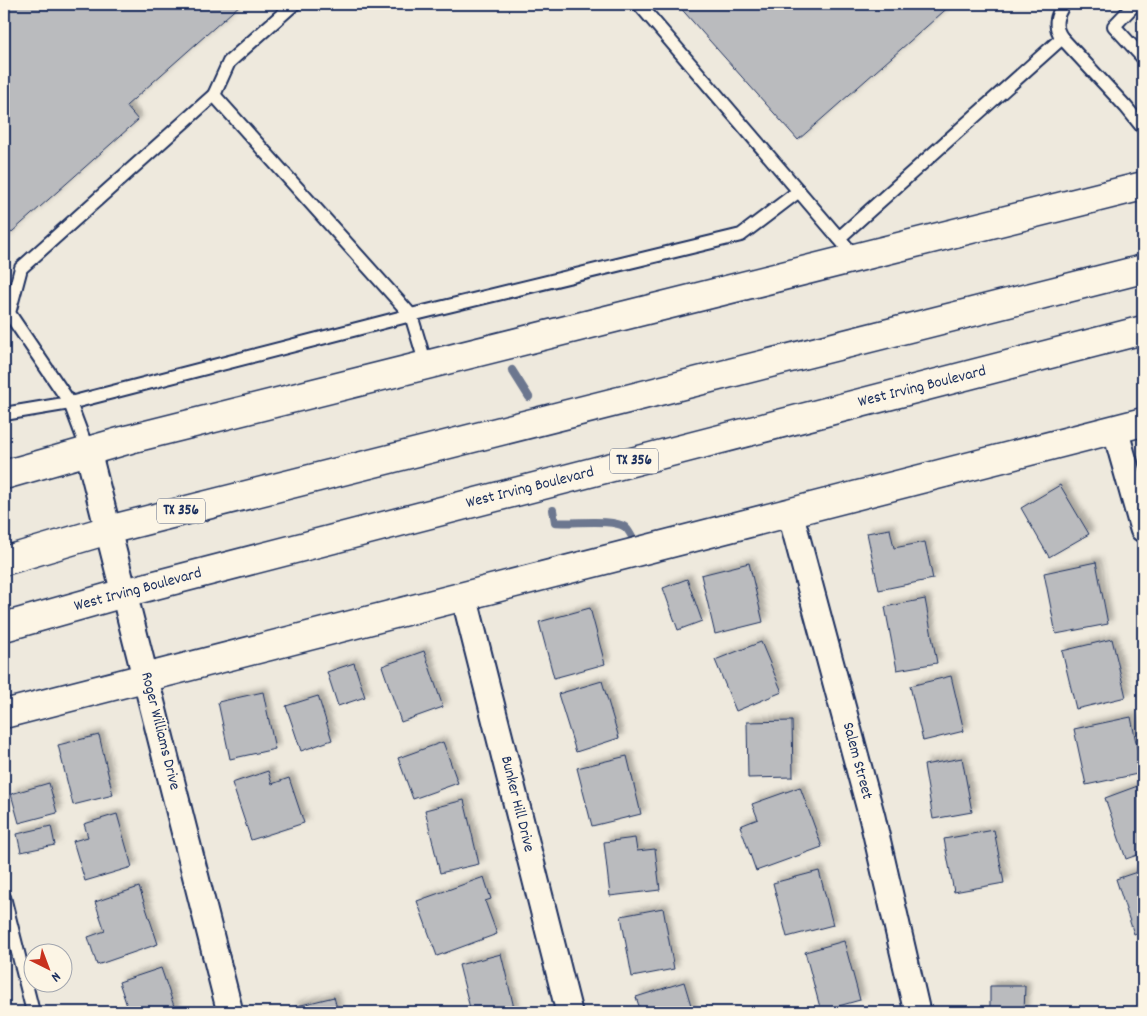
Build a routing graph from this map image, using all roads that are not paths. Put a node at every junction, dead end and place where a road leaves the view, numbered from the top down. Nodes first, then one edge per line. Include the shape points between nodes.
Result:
1 (294, 4) edge
2 (639, 4) edge
3 (1064, 4) edge
4 (1135, 4) edge
5 (1062, 38) junction
6 (1143, 58) edge
7 (214, 95) junction
8 (1143, 128) edge
9 (1143, 186) edge
10 (799, 192) junction
11 (847, 248) junction
12 (1143, 269) edge
13 (5, 314) edge
14 (411, 315) junction
15 (1143, 330) edge
16 (426, 365) junction
17 (70, 403) junction
18 (4, 414) edge
19 (1143, 422) edge
20 (1115, 429) junction
21 (88, 451) junction
22 (4, 475) edge
23 (790, 512) junction
24 (1143, 529) edge
25 (108, 530) junction
26 (4, 561) edge
27 (124, 593) junction
28 (464, 596) junction
29 (4, 627) edge
30 (146, 678) junction
31 (4, 714) edge
32 (4, 897) edge
33 (33, 1012) edge
34 (230, 1012) edge
35 (569, 1012) edge
36 (917, 1012) edge

1 - 7 lane via 229,62
2 - 10 lane
3 - 5 lane via 1056,22
4 - 6 lane via 1114,26
5 - 8 lane
5 - 11 lane
7 - 13 lane via 21,268
7 - 14 lane
9 - 11 street
10 - 11 lane
10 - 14 lane via 741,235
11 - 16 street
12 - 25 street, TX 356
13 - 17 lane
14 - 16 lane
14 - 17 lane
15 - 27 street, West Irving Boulevard / TX 356
16 - 21 street
17 - 18 lane
17 - 21 lane
19 - 20 street
20 - 23 street
20 - 24 street
21 - 22 street
21 - 25 street, Roger Williams Drive
23 - 28 street
23 - 36 street, Salem Street via 872,817
25 - 26 street, TX 356
25 - 27 street, Roger Williams Drive
27 - 29 street, West Irving Boulevard / TX 356
27 - 30 street, Roger Williams Drive
28 - 30 street
28 - 35 street, Bunker Hill Drive
30 - 31 street
30 - 34 street, Roger Williams Drive
32 - 33 lane

